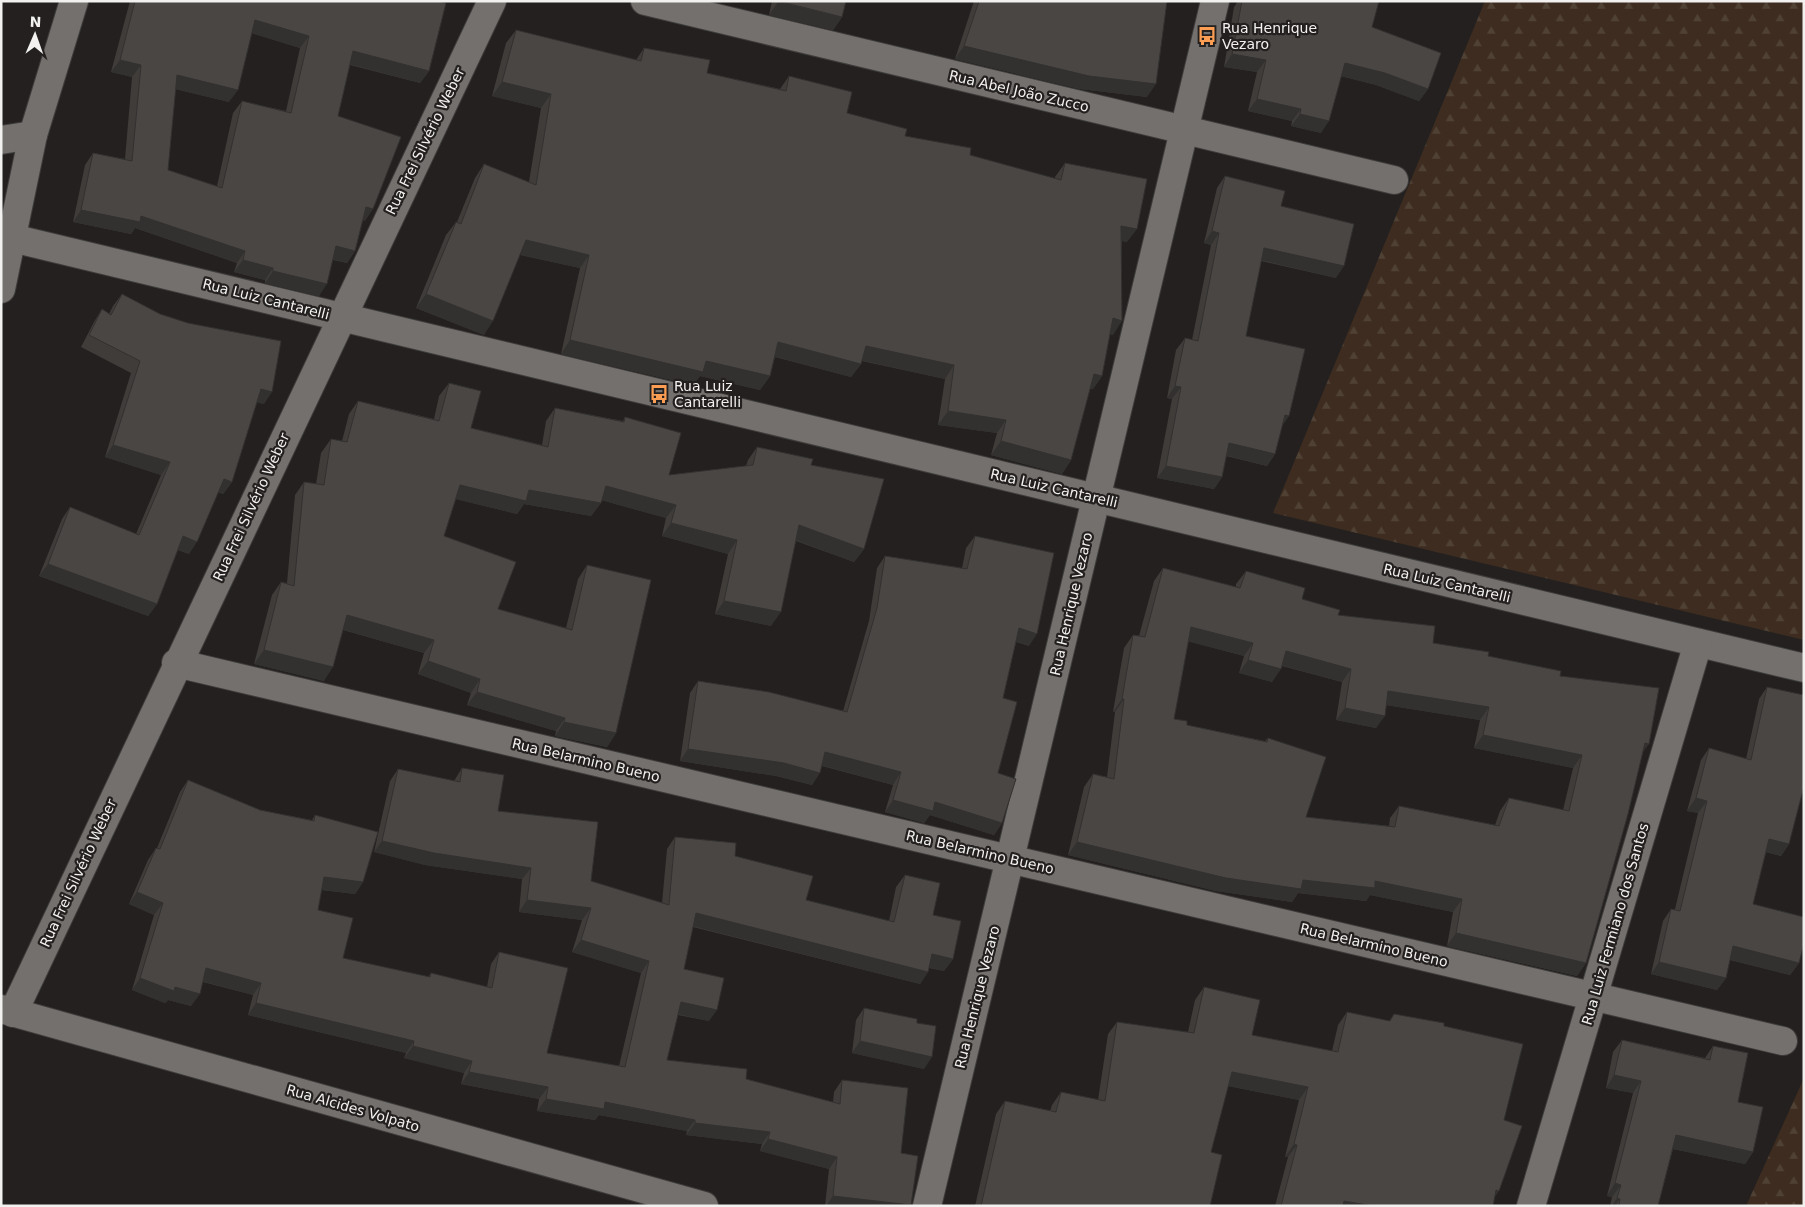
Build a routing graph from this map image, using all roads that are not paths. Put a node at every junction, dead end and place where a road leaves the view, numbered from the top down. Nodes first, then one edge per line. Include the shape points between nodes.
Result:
1 (74, 1) edge
2 (492, 1) edge
3 (645, 1) edge
4 (1215, 1) edge
5 (1185, 130) junction
6 (33, 135) junction
7 (1, 140) edge
8 (1394, 180) dead end
9 (12, 238) junction
10 (1, 289) edge
11 (341, 317) junction
12 (1096, 499) junction
13 (1698, 643) junction
14 (176, 663) junction
15 (1804, 668) edge
16 (1010, 860) junction
17 (1594, 997) junction
18 (7, 1011) edge
19 (1784, 1041) dead end
20 (704, 1206) edge
21 (927, 1206) edge
22 (1531, 1206) edge

1 - 6 street
2 - 11 street, Rua Frei Silvério Weber
3 - 5 street, Rua Abel João Zucco
4 - 5 street, Rua Henrique Vezaro
5 - 8 street, Rua Abel João Zucco
5 - 12 street, Rua Henrique Vezaro
6 - 7 street
6 - 9 street
9 - 10 street
9 - 11 street, Rua Luiz Cantarelli
11 - 12 street, Rua Luiz Cantarelli
11 - 14 street, Rua Frei Silvério Weber
12 - 13 street, Rua Luiz Cantarelli
12 - 16 street, Rua Henrique Vezaro
13 - 15 street, Rua Luiz Cantarelli
13 - 17 street, Rua Luiz Fermiano dos Santos
14 - 16 street, Rua Belarmino Bueno
14 - 18 street, Rua Frei Silvério Weber
16 - 17 street, Rua Belarmino Bueno
16 - 21 street, Rua Henrique Vezaro
17 - 19 street, Rua Belarmino Bueno
17 - 22 street, Rua Luiz Fermiano dos Santos
18 - 20 street, Rua Alcides Volpato

